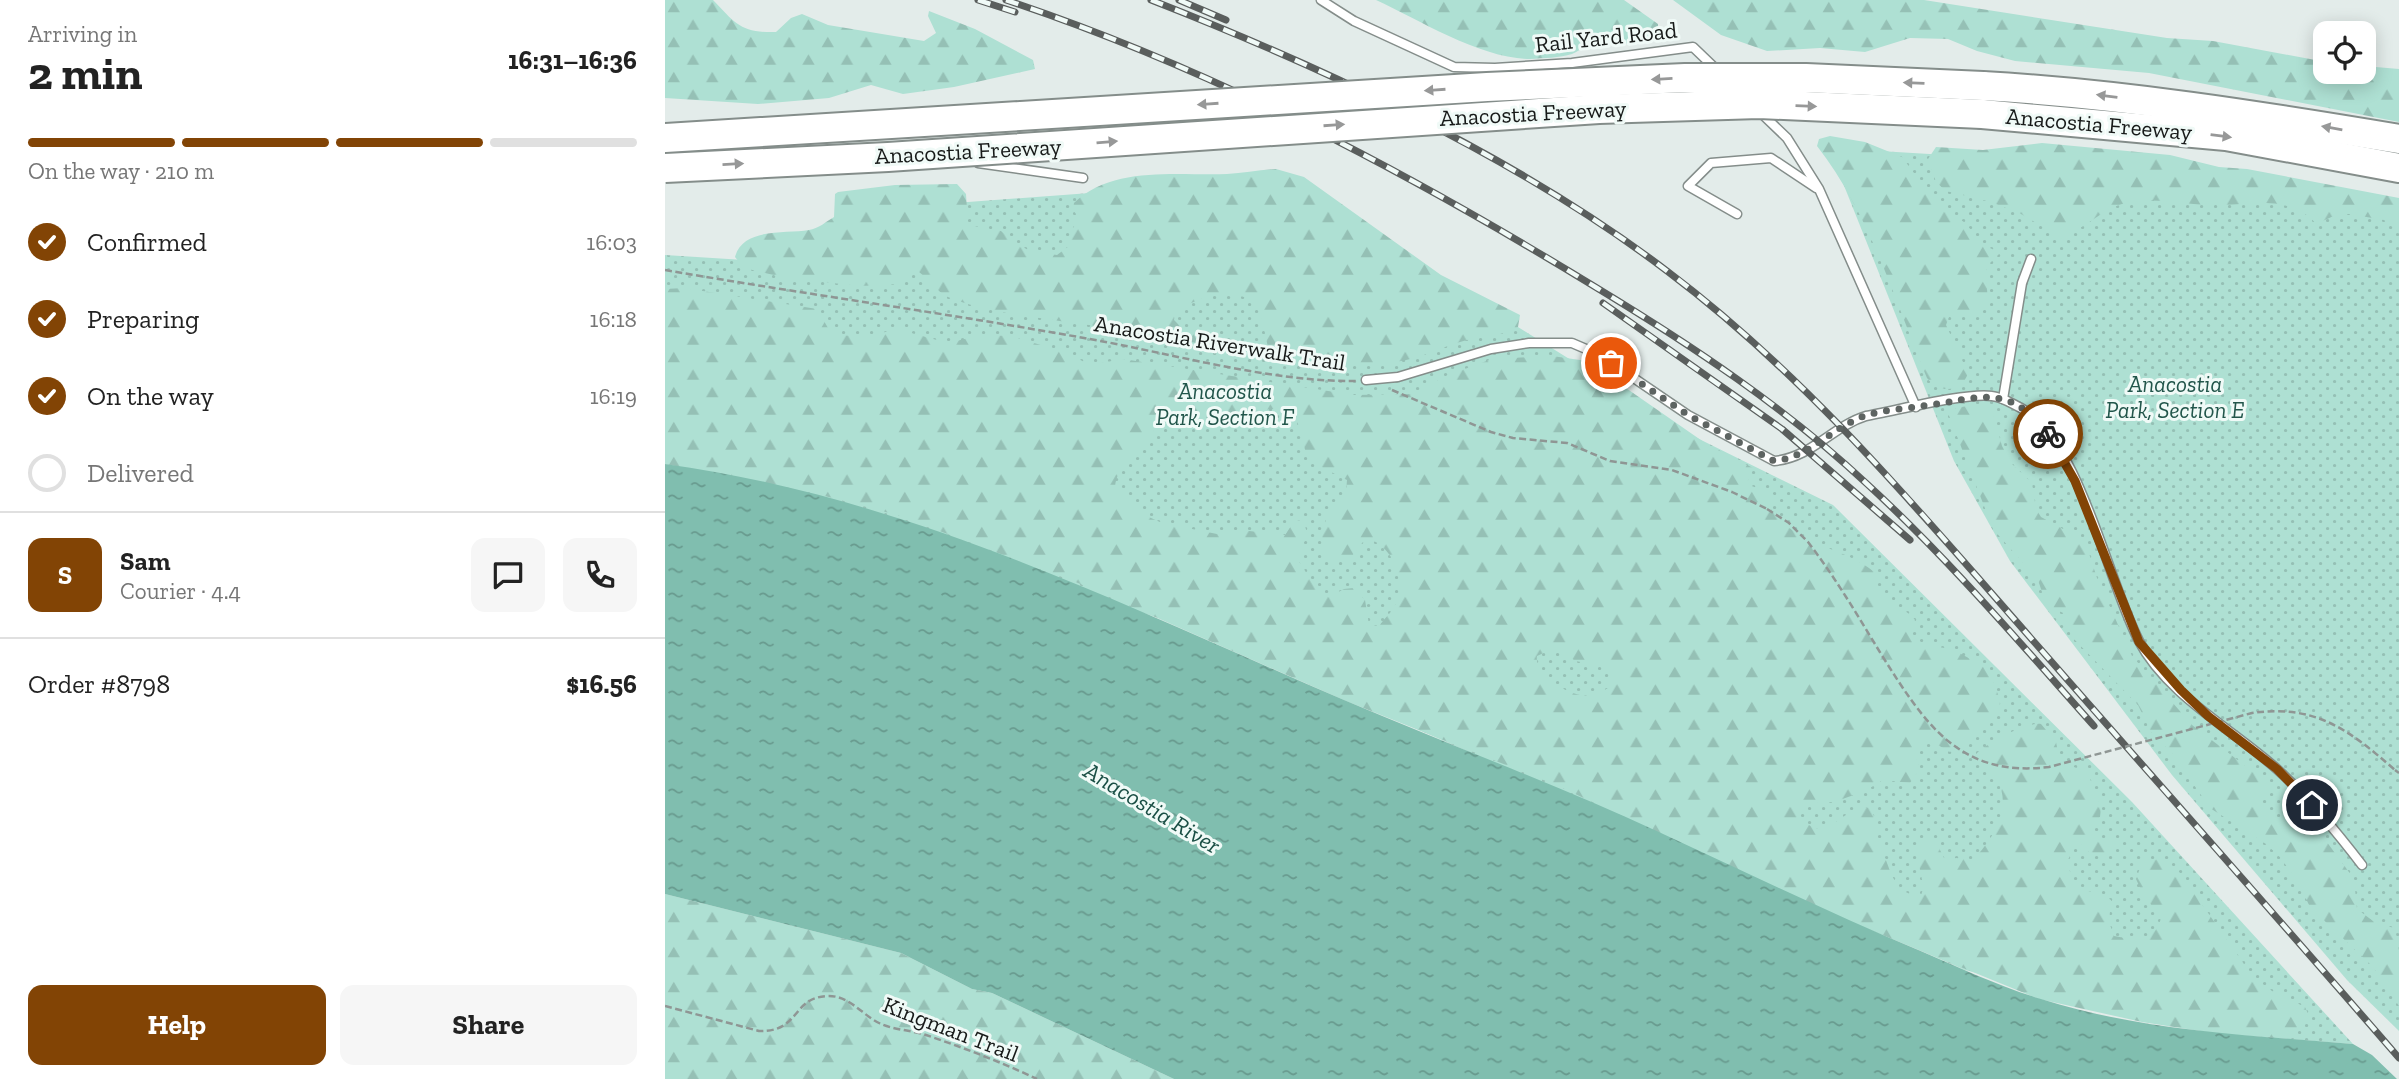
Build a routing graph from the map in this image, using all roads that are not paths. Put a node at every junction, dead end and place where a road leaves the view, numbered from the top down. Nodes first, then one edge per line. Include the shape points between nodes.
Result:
1 (1321, 0) edge
2 (1982, 100) junction
3 (665, 138) edge
4 (2399, 139) edge
5 (888, 157) junction
6 (665, 168) edge
7 (2399, 168) edge
8 (1083, 178) dead end
9 (1819, 189) junction
10 (1737, 214) dead end
11 (2031, 259) dead end
12 (1366, 380) road end
13 (2003, 399) junction
14 (1916, 407) junction
15 (2362, 865) dead end

1 - 9 lane, Rail Yard Road via 1454,67 1572,63 1693,47 1787,138
2 -> 3 highway, Anacostia Freeway, bridge via 1807,78 1672,79
4 -> 2 highway, Anacostia Freeway via 2057,90
5 -> 2 highway, Anacostia Freeway, bridge via 1599,109
2 -> 7 highway, Anacostia Freeway via 2225,136
6 -> 5 highway, Anacostia Freeway, bridge
5 - 8 lane via 998,165
9 - 10 lane via 1771,158 1711,163 1688,186
9 - 14 lane, Rail Yard Road
11 - 13 lane via 2022,283
12 - 14 lane via 1398,377 1491,348 1572,343 1600,355 1688,415 1774,461 1800,455 1859,418
13 - 14 lane via 1975,396
13 - 15 lane via 2024,410 2055,444 2088,512 2139,642 2208,716 2277,769 2330,823

